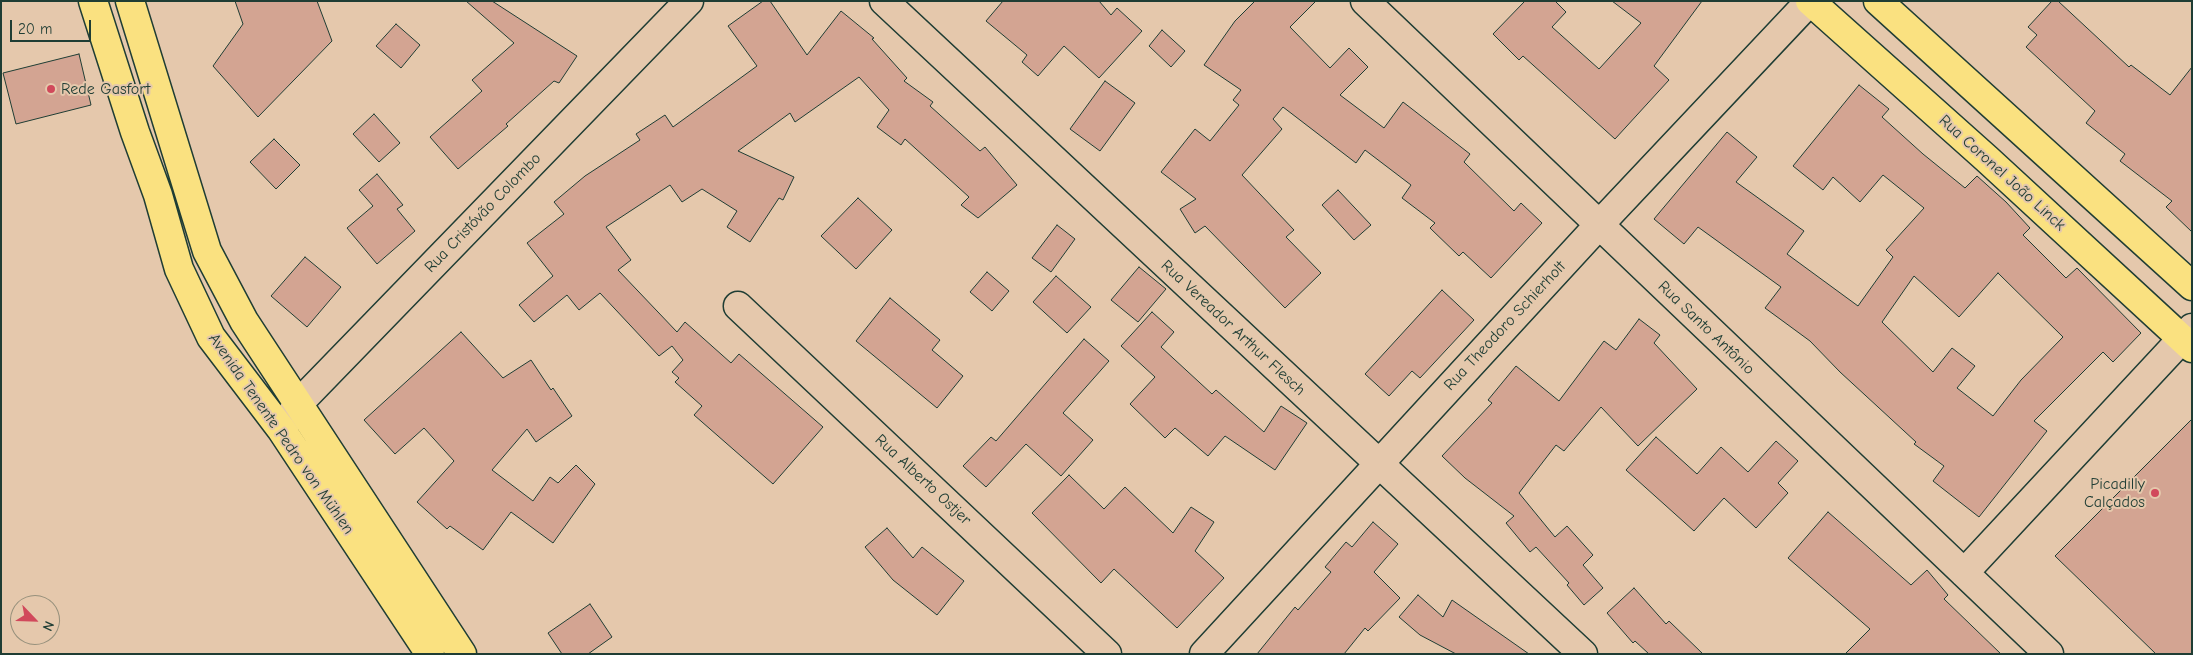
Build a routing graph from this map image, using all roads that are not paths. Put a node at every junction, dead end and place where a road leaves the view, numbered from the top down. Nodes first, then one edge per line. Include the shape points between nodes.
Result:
1 (92, 1) edge
2 (689, 1) edge
3 (884, 1) edge
4 (1364, 1) edge
5 (1810, 1) edge
6 (1878, 1) edge
7 (132, 9) edge
8 (102, 31) junction
9 (2021, 131) junction
10 (1987, 158) junction
11 (1598, 226) junction
12 (2192, 286) edge
13 (738, 306) dead end
14 (2188, 338) edge
15 (300, 403) junction
16 (281, 429) junction
17 (1378, 464) junction
18 (1964, 573) junction
19 (430, 654) edge
20 (462, 654) edge
21 (1107, 654) edge
22 (1204, 654) edge
23 (1583, 654) edge
24 (2049, 654) edge

1 - 8 main road, Avenida Tenente Pedro von Mühlen
2 - 15 street, Rua Cristóvão Colombo
3 - 17 street, Rua Vereador Arthur Flesch
4 - 11 street, Rua Santo Antônio
5 - 10 main road, Rua Coronel João Linck
5 - 11 street, Rua Theodoro Schierholt
6 - 9 main road
7 - 8 main road
7 - 15 main road, Avenida Tenente Pedro von Mühlen via 207,251 244,321
8 - 16 main road, Avenida Tenente Pedro von Mühlen via 179,269 211,337
9 - 10 main road
9 - 12 main road
10 - 14 main road, Rua Coronel João Linck
11 - 17 street, Rua Theodoro Schierholt
11 - 18 street, Rua Santo Antônio
13 - 21 street, Rua Alberto Ostjer
14 - 18 street
15 - 16 street, Rua Cristóvão Colombo
15 - 20 main road, Avenida Tenente Pedro von Mühlen
16 - 19 main road, Avenida Tenente Pedro von Mühlen
17 - 22 street, Rua Theodoro Schierholt
17 - 23 street, Rua Vereador Arthur Flesch
18 - 24 street, Rua Santo Antônio

